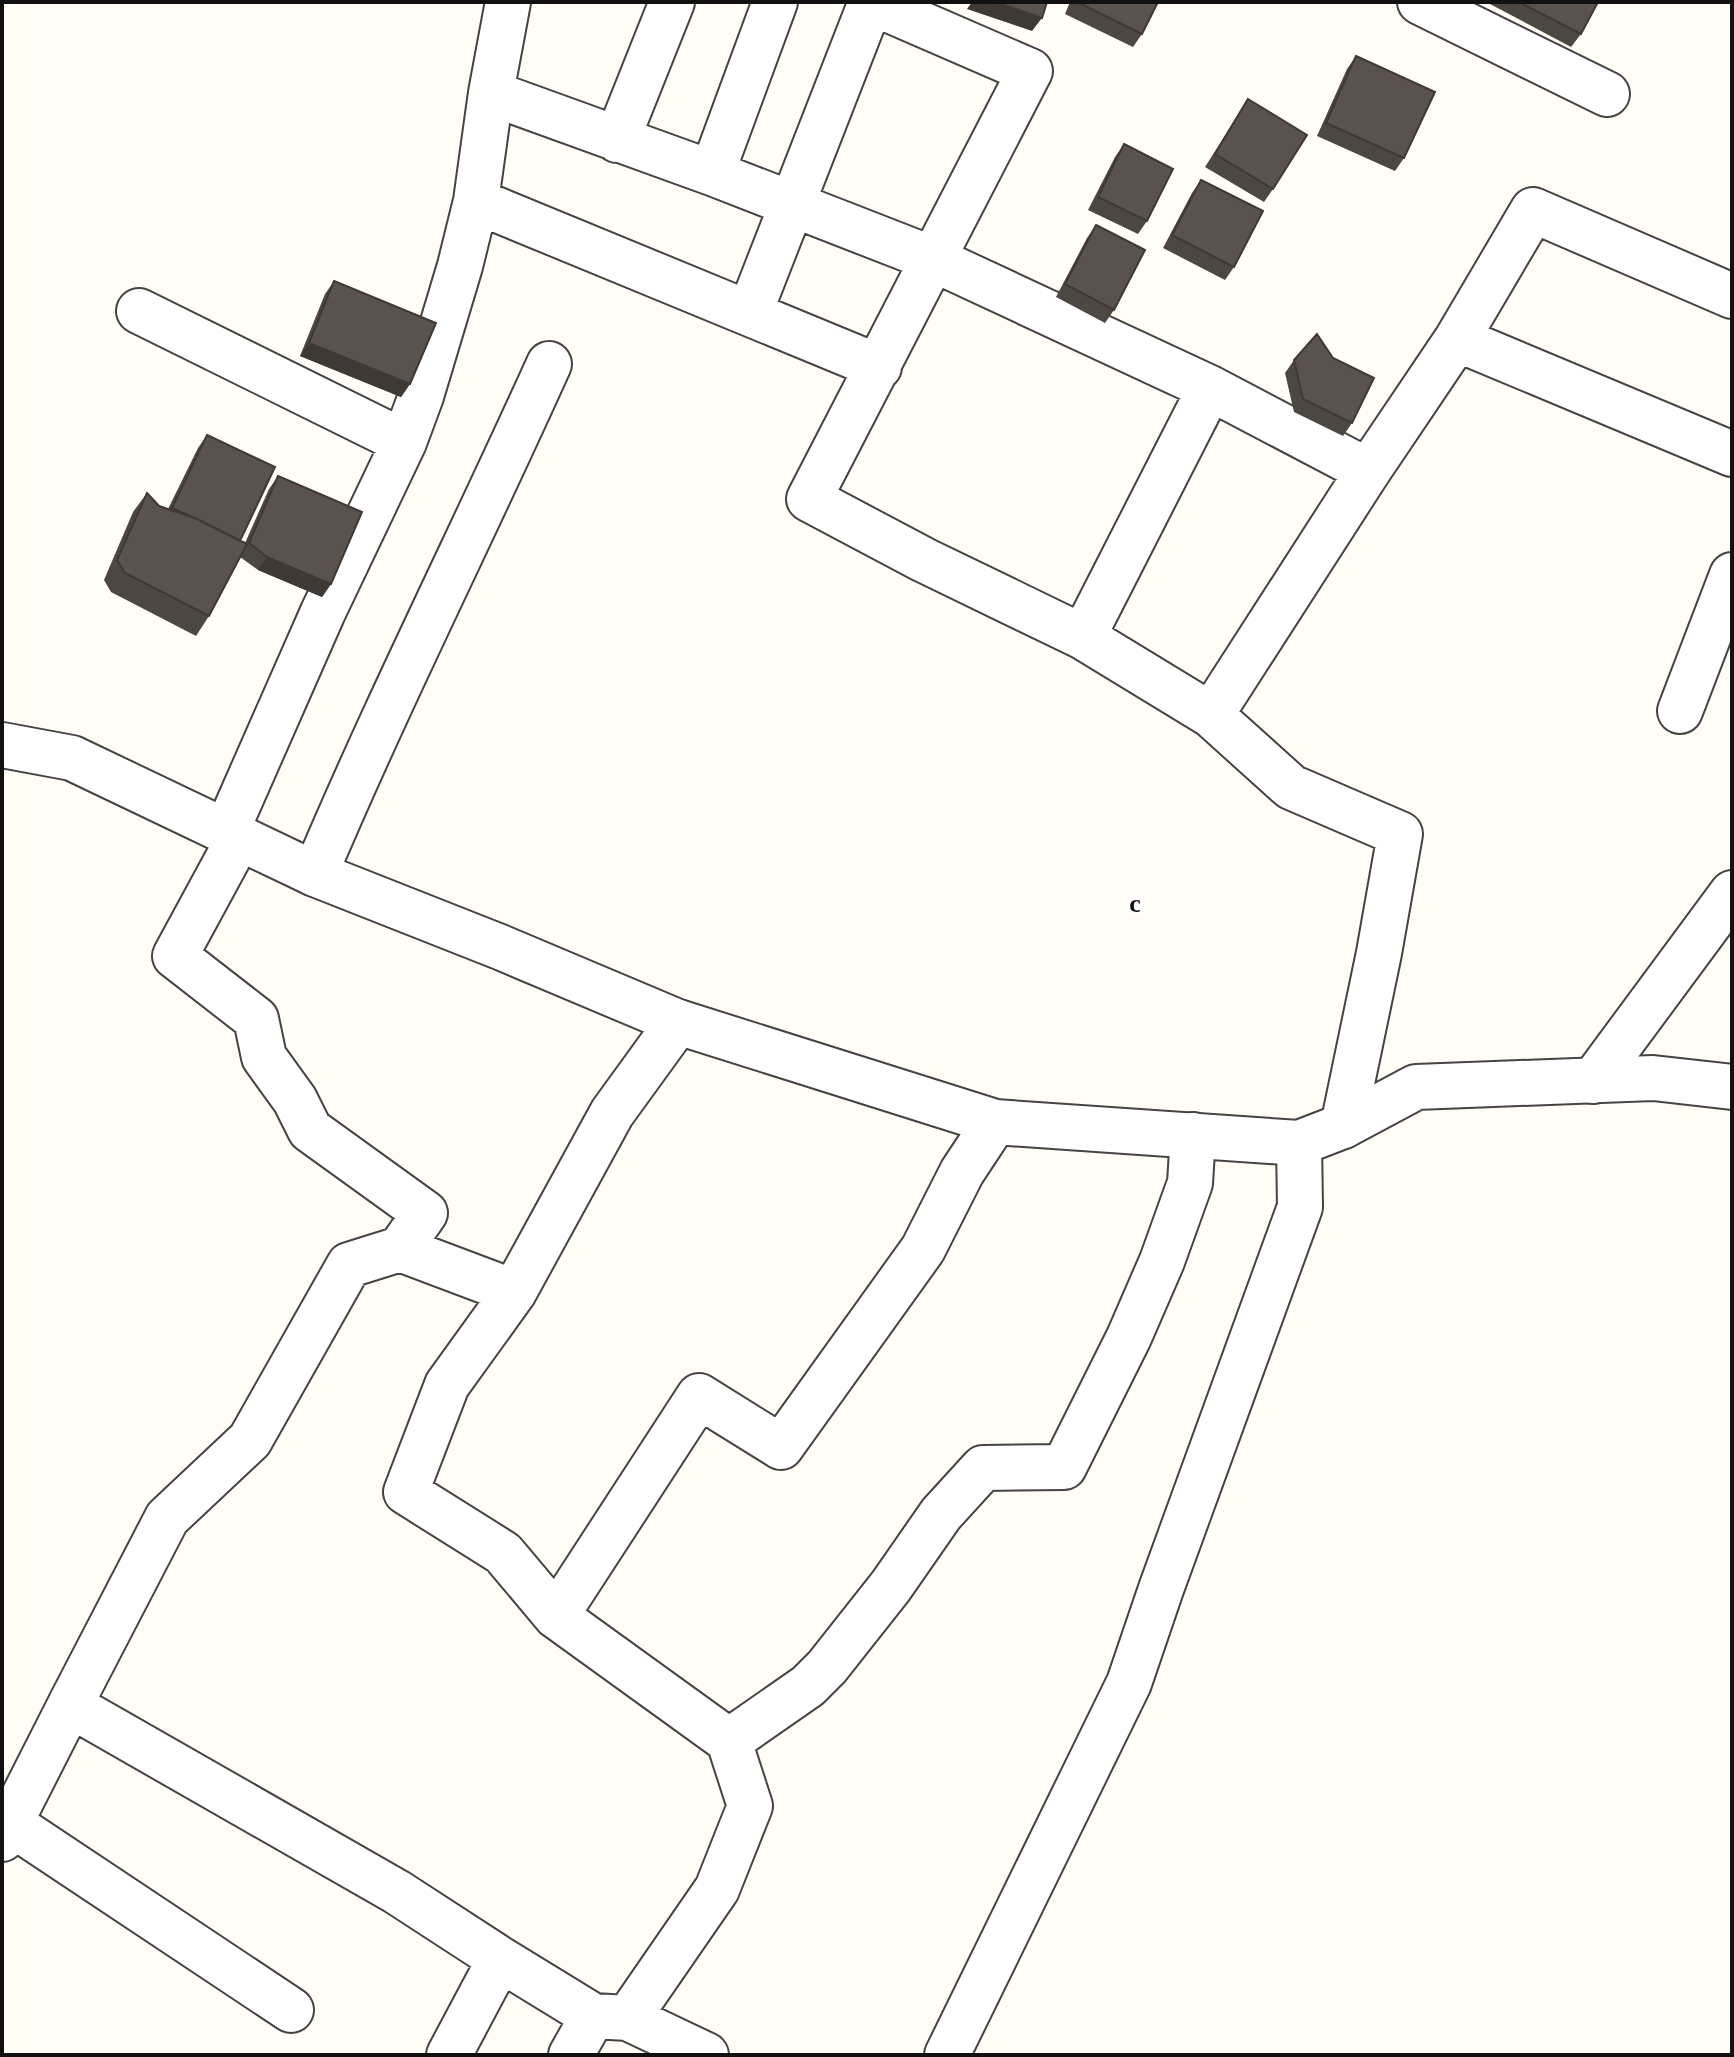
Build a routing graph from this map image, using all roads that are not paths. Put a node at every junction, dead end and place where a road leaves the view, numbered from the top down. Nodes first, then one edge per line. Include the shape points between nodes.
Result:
1 (508, 2) edge
2 (672, 2) edge
3 (775, 2) edge
4 (1420, 2) edge
5 (491, 93) junction
6 (1607, 94) dead end
7 (617, 140) junction
8 (712, 173) junction
9 (476, 201) junction
10 (791, 203) junction
11 (933, 259) junction
12 (1732, 296) edge
13 (139, 311) dead end
14 (750, 312) junction
15 (1457, 339) junction
16 (549, 364) dead end
17 (879, 367) junction
18 (1210, 388) junction
19 (404, 442) junction
20 (1732, 454) edge
21 (1368, 471) junction
22 (1732, 575) edge
23 (1083, 637) junction
24 (1680, 711) dead end
25 (1211, 715) junction
26 (2, 745) edge
27 (233, 834) junction
28 (315, 874) junction
29 (1732, 893) edge
30 (678, 1022) junction
31 (1593, 1081) junction
32 (1732, 1087) edge
33 (995, 1122) junction
34 (1343, 1126) junction
35 (1193, 1135) junction
36 (1299, 1143) junction
37 (400, 1249) junction
38 (514, 1292) junction
39 (556, 1616) junction
40 (70, 1705) junction
41 (729, 1741) junction
42 (6, 1831) edge
43 (500, 1959) junction
44 (291, 2010) dead end
45 (611, 2017) junction
46 (449, 2055) edge
47 (571, 2055) edge
48 (706, 2055) edge
49 (947, 2055) edge

1 - 5 street
2 - 7 street
3 - 8 street
4 - 6 street
5 - 7 street
5 - 9 street
7 - 8 street
8 - 10 street
9 - 14 street
9 - 19 street
10 - 11 street
10 - 11 street via 871,2 1030,71
10 - 14 street
11 - 17 street
11 - 18 street
12 - 15 street via 1533,210
13 - 19 street
14 - 17 street
15 - 20 street
15 - 21 street
16 - 28 street via 366,753
17 - 23 street via 809,499
18 - 21 street
18 - 23 street
19 - 27 street via 323,612
21 - 25 street
22 - 24 street
23 - 25 street
25 - 34 street via 1291,787 1400,834
26 - 27 street via 72,758
27 - 28 street
27 - 37 street via 175,956 256,1019 264,1057 310,1130 425,1213
28 - 30 street
29 - 31 street
30 - 33 street
30 - 38 street via 612,1113
31 - 32 street via 1653,1078
31 - 34 street via 1416,1087
33 - 35 street
33 - 39 street via 962,1172 923,1249 781,1447 699,1396
34 - 36 street
35 - 36 street
35 - 41 street via 1190,1183 1162,1261 1064,1467 983,1468 941,1514 827,1667
36 - 49 street via 1300,1207 1129,1683
37 - 38 street
37 - 40 street via 349,1265 250,1440 167,1518
38 - 39 street via 447,1385 406,1492 503,1553
39 - 41 street
40 - 42 street
40 - 43 street via 397,1892
41 - 45 street via 750,1806 717,1889
42 - 44 street
43 - 45 street
43 - 46 street
45 - 47 street
45 - 48 street

